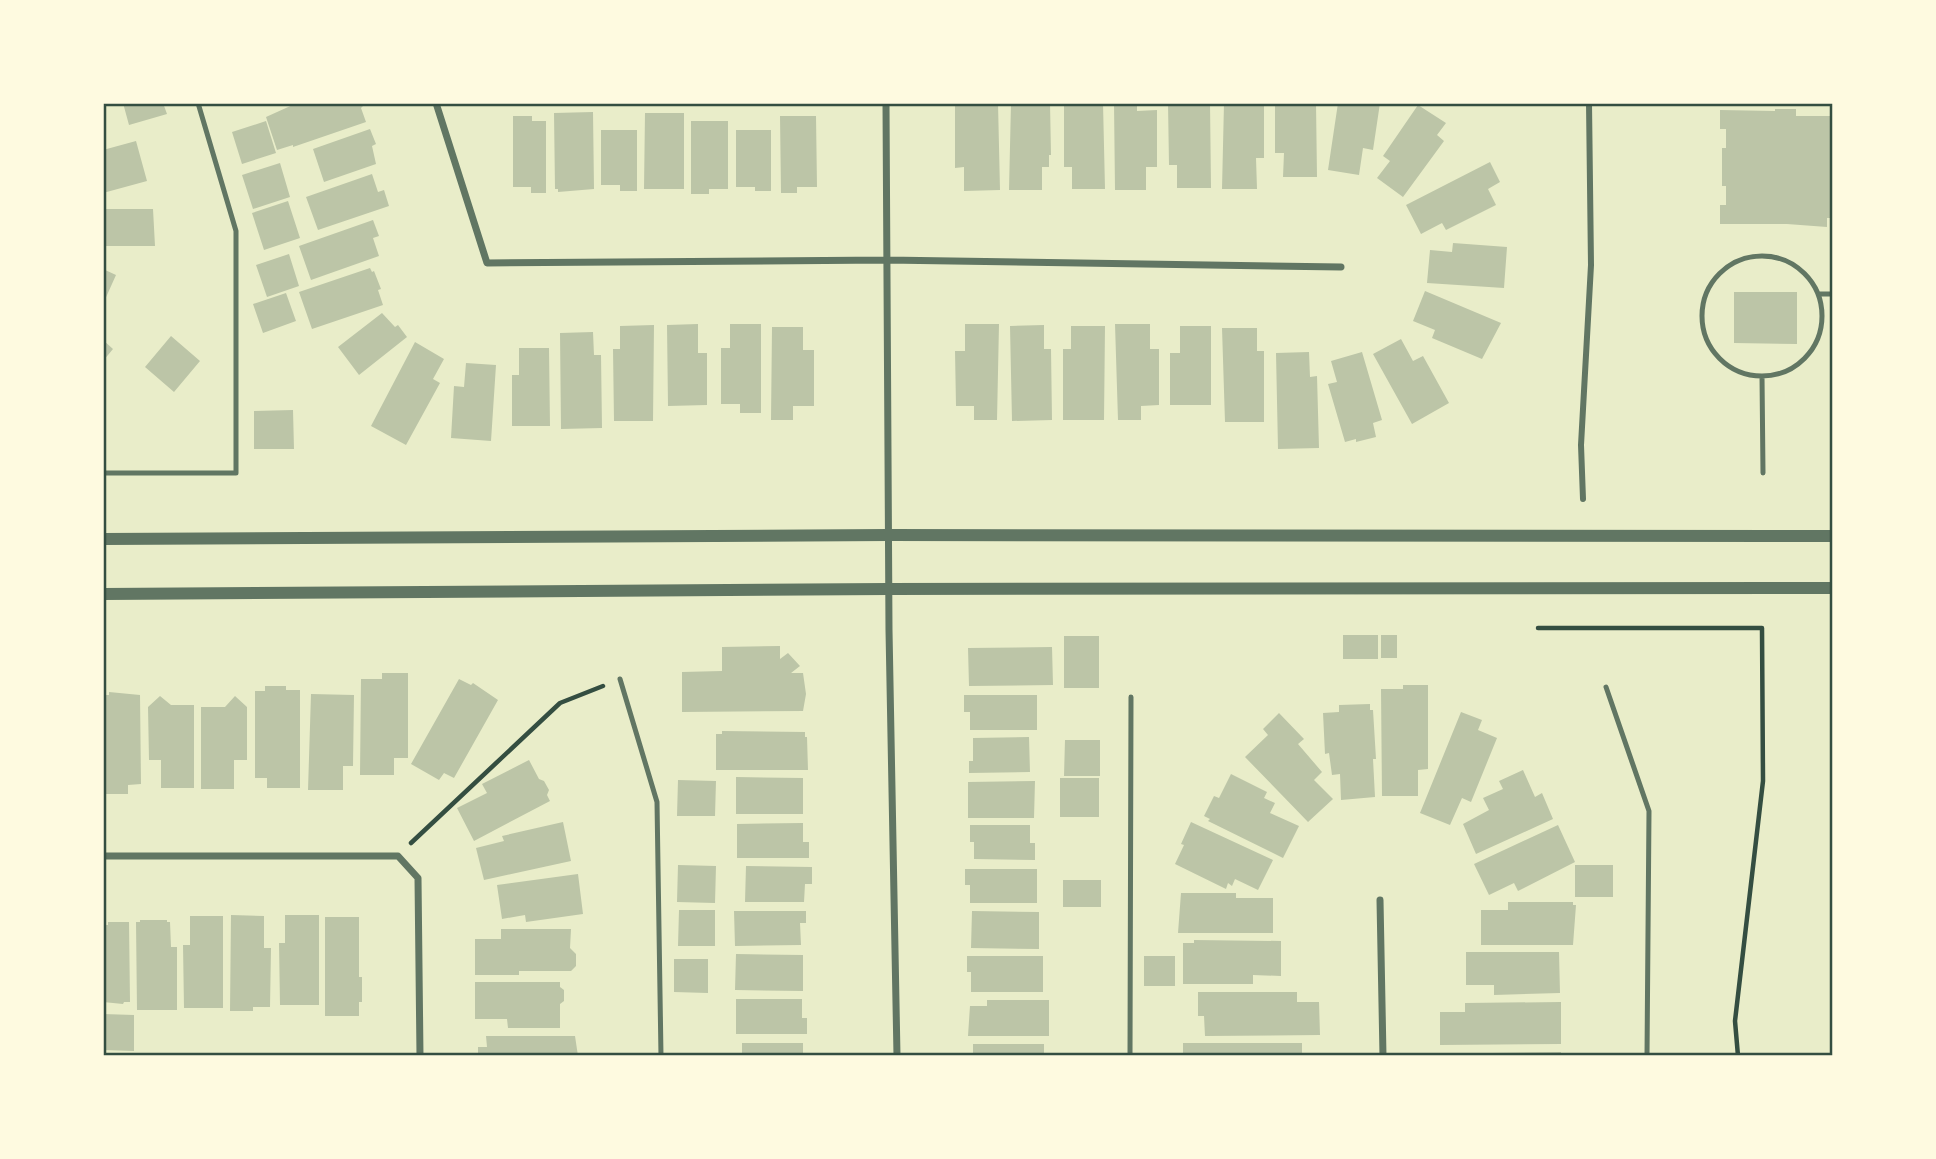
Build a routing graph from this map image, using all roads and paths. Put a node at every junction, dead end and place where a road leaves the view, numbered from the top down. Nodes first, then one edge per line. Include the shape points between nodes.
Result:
1 (198, 103) edge
2 (436, 103) edge
3 (886, 103) edge
4 (1589, 103) edge
5 (887, 260) junction
6 (1341, 267) dead end
7 (1818, 293) junction
8 (1833, 294) edge
9 (1762, 376) junction
10 (103, 473) edge
11 (1763, 473) dead end
12 (1583, 499) dead end
13 (889, 536) junction
14 (1833, 536) edge
15 (103, 539) edge
16 (1833, 588) edge
17 (889, 589) junction
18 (103, 594) edge
19 (1538, 628) dead end
20 (620, 679) joint
21 (1606, 687) dead end
22 (1131, 697) dead end
23 (103, 856) edge
24 (398, 856) junction
25 (1380, 900) dead end
26 (419, 1056) edge
27 (661, 1056) edge
28 (897, 1056) edge
29 (1130, 1056) edge
30 (1383, 1056) edge
31 (1647, 1056) edge
32 (1738, 1056) edge

1 - 10 lane via 236,231 236,473
2 - 5 street via 487,263
3 - 5 street
4 - 12 street via 1591,265 1581,445
5 - 6 street
5 - 13 street
7 - 8 lane
7 - 9 lane via 1823,312 1814,348 1785,372
7 - 9 lane via 1794,264 1757,255 1738,260 1710,284 1702,303 1706,340 1731,368
9 - 11 lane
13 - 14 street
13 - 15 street
13 - 17 street
16 - 17 street
17 - 18 street
17 - 28 street
19 - 32 path via 1762,628 1763,781 1735,1021
20 - 24 path via 560,703
20 - 27 lane via 657,802
21 - 31 lane via 1649,811
22 - 29 lane
23 - 24 street
24 - 26 street via 418,878
25 - 30 street

